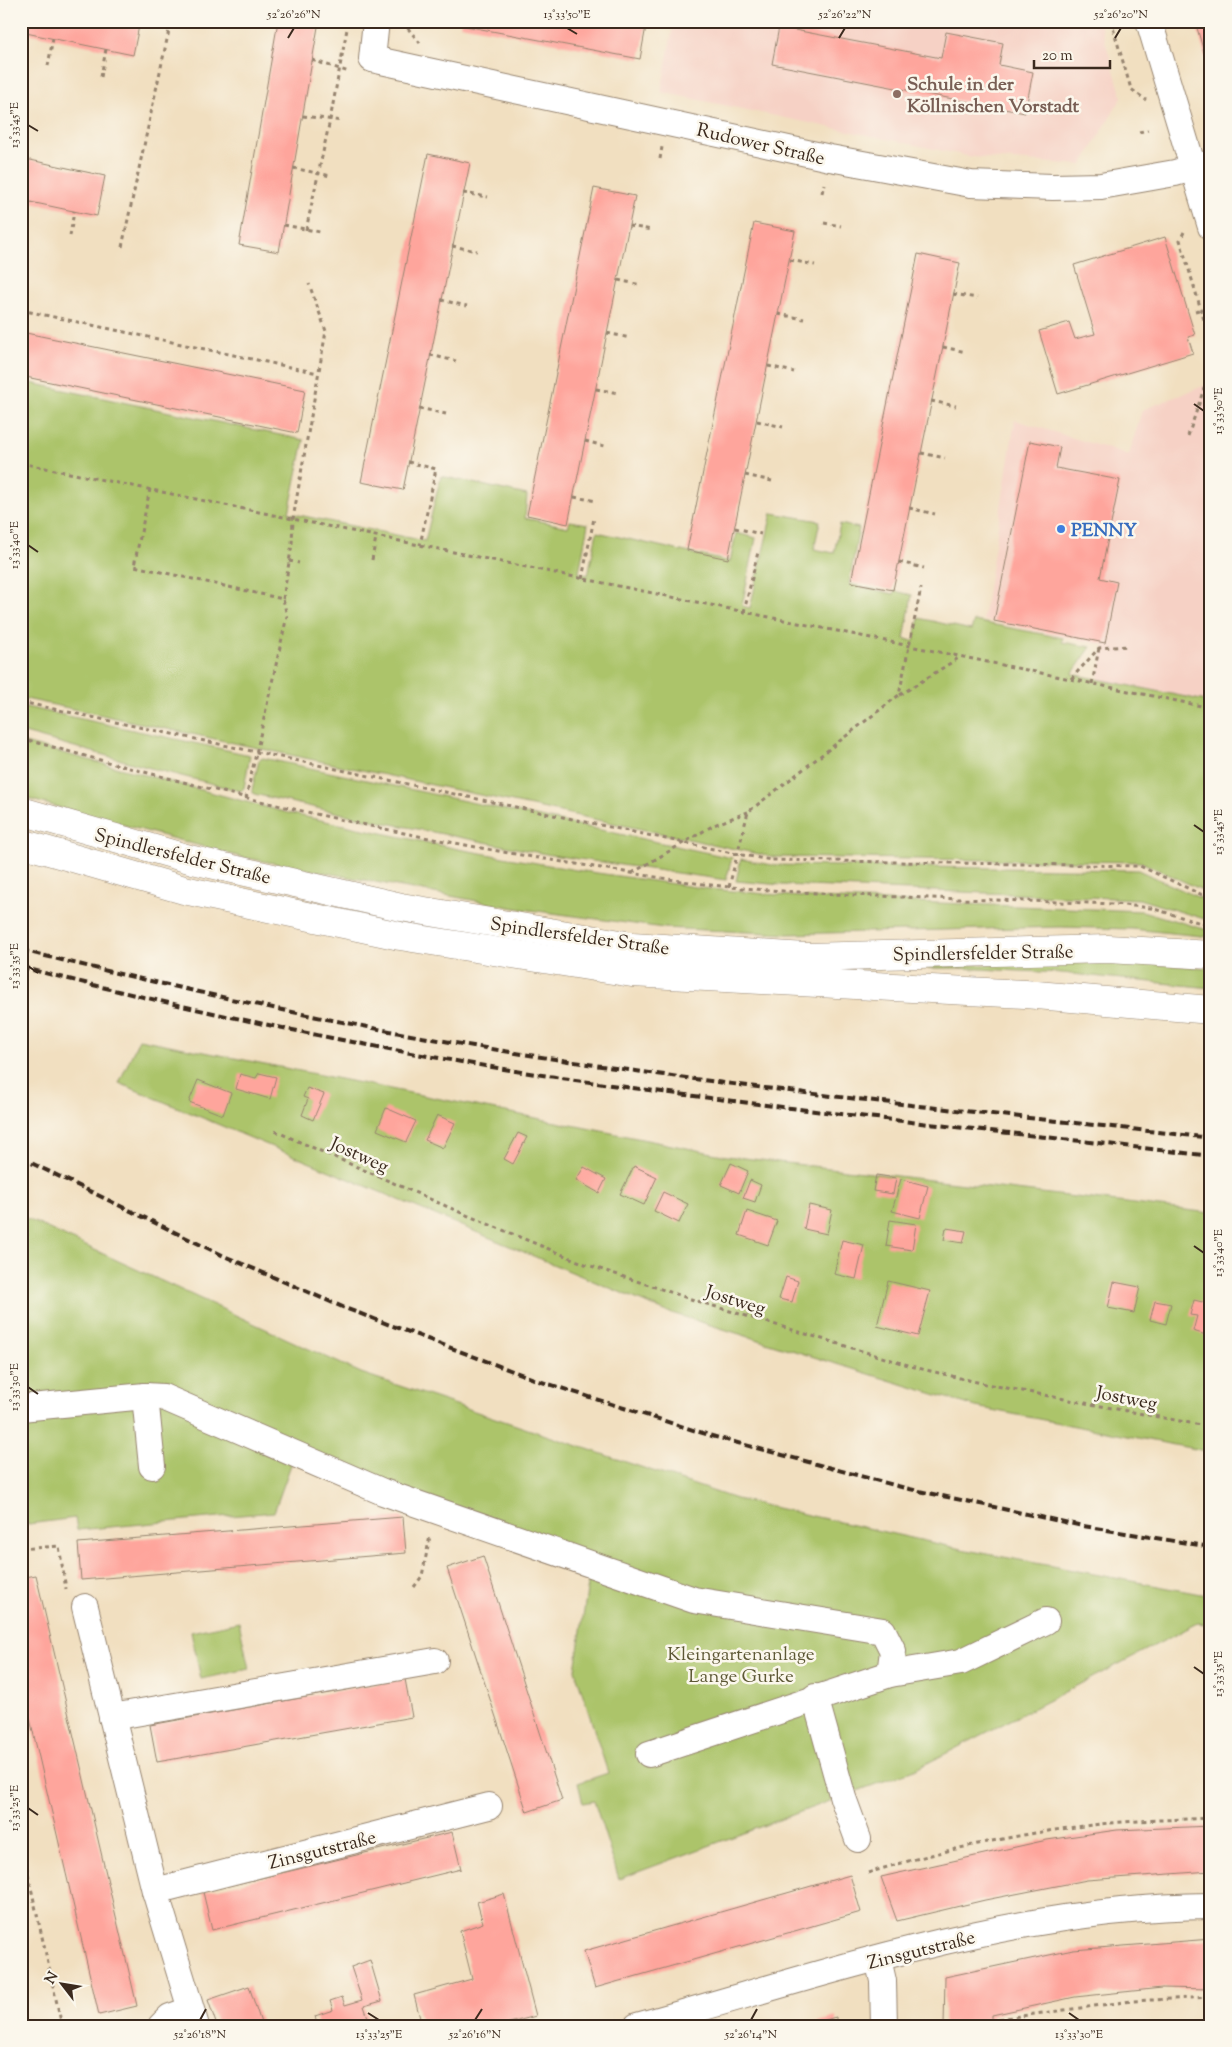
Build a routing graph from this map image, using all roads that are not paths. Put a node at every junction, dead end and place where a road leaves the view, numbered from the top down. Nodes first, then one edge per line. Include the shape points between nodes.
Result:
1 (376, 21) edge
2 (1150, 21) edge
3 (1201, 166) edge
4 (1211, 227) edge
5 (21, 811) edge
6 (21, 843) edge
7 (1211, 955) edge
8 (1211, 1010) edge
9 (146, 1396) junction
10 (21, 1408) edge
11 (152, 1466) dead end
12 (85, 1607) road end
13 (1046, 1621) dead end
14 (435, 1660) dead end
15 (890, 1674) junction
16 (815, 1697) junction
17 (112, 1717) junction
18 (649, 1754) dead end
19 (489, 1806) dead end
20 (858, 1839) dead end
21 (155, 1891) junction
22 (1211, 1906) edge
23 (878, 1959) junction
24 (193, 2018) edge
25 (161, 2026) edge
26 (637, 2026) edge
27 (884, 2026) edge

1 - 3 street, Rudower Straße via 372,59 847,162 971,184 1101,186
2 - 3 street
3 - 4 street
5 - 7 highway, Spindlersfelder Straße via 193,860 401,907 632,946 806,957 1108,949
6 - 8 highway, Spindlersfelder Straße via 184,890 400,936 632,973 1025,994
9 - 10 street
9 - 11 street
9 - 15 street via 163,1397 383,1492 694,1600 883,1631 893,1651
12 - 17 street
13 - 15 street via 961,1662
14 - 17 street
15 - 16 street
16 - 18 street
16 - 20 street
17 - 21 street
19 - 21 street, Zinsgutstraße
21 - 24 street
22 - 23 street, Zinsgutstraße via 1118,1911 1015,1925
23 - 26 street, Zinsgutstraße
23 - 27 street via 883,1981
24 - 25 street via 170,2017

